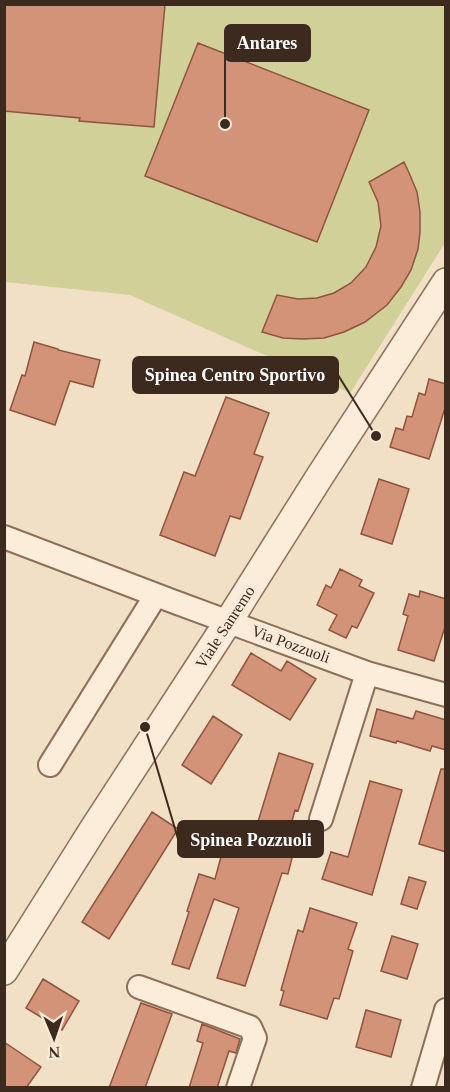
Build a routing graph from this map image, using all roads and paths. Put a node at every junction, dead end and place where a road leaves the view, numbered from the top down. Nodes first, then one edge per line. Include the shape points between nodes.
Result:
1 (446, 282) edge
2 (4, 537) edge
3 (156, 594) junction
4 (228, 622) junction
5 (367, 673) junction
6 (446, 695) edge
7 (50, 765) dead end
8 (321, 819) dead end
9 (4, 971) edge
10 (139, 987) dead end
11 (446, 1010) edge
12 (238, 1088) edge
13 (423, 1088) edge

1 - 4 street, Viale Sanremo
2 - 3 street, Via Pozzuoli
3 - 4 street, Via Pozzuoli
3 - 7 street
4 - 5 street, Via Pozzuoli
4 - 9 street, Viale Sanremo
5 - 6 street, Via Pozzuoli
5 - 8 street
10 - 12 street via 250,1027 255,1038
11 - 13 street

